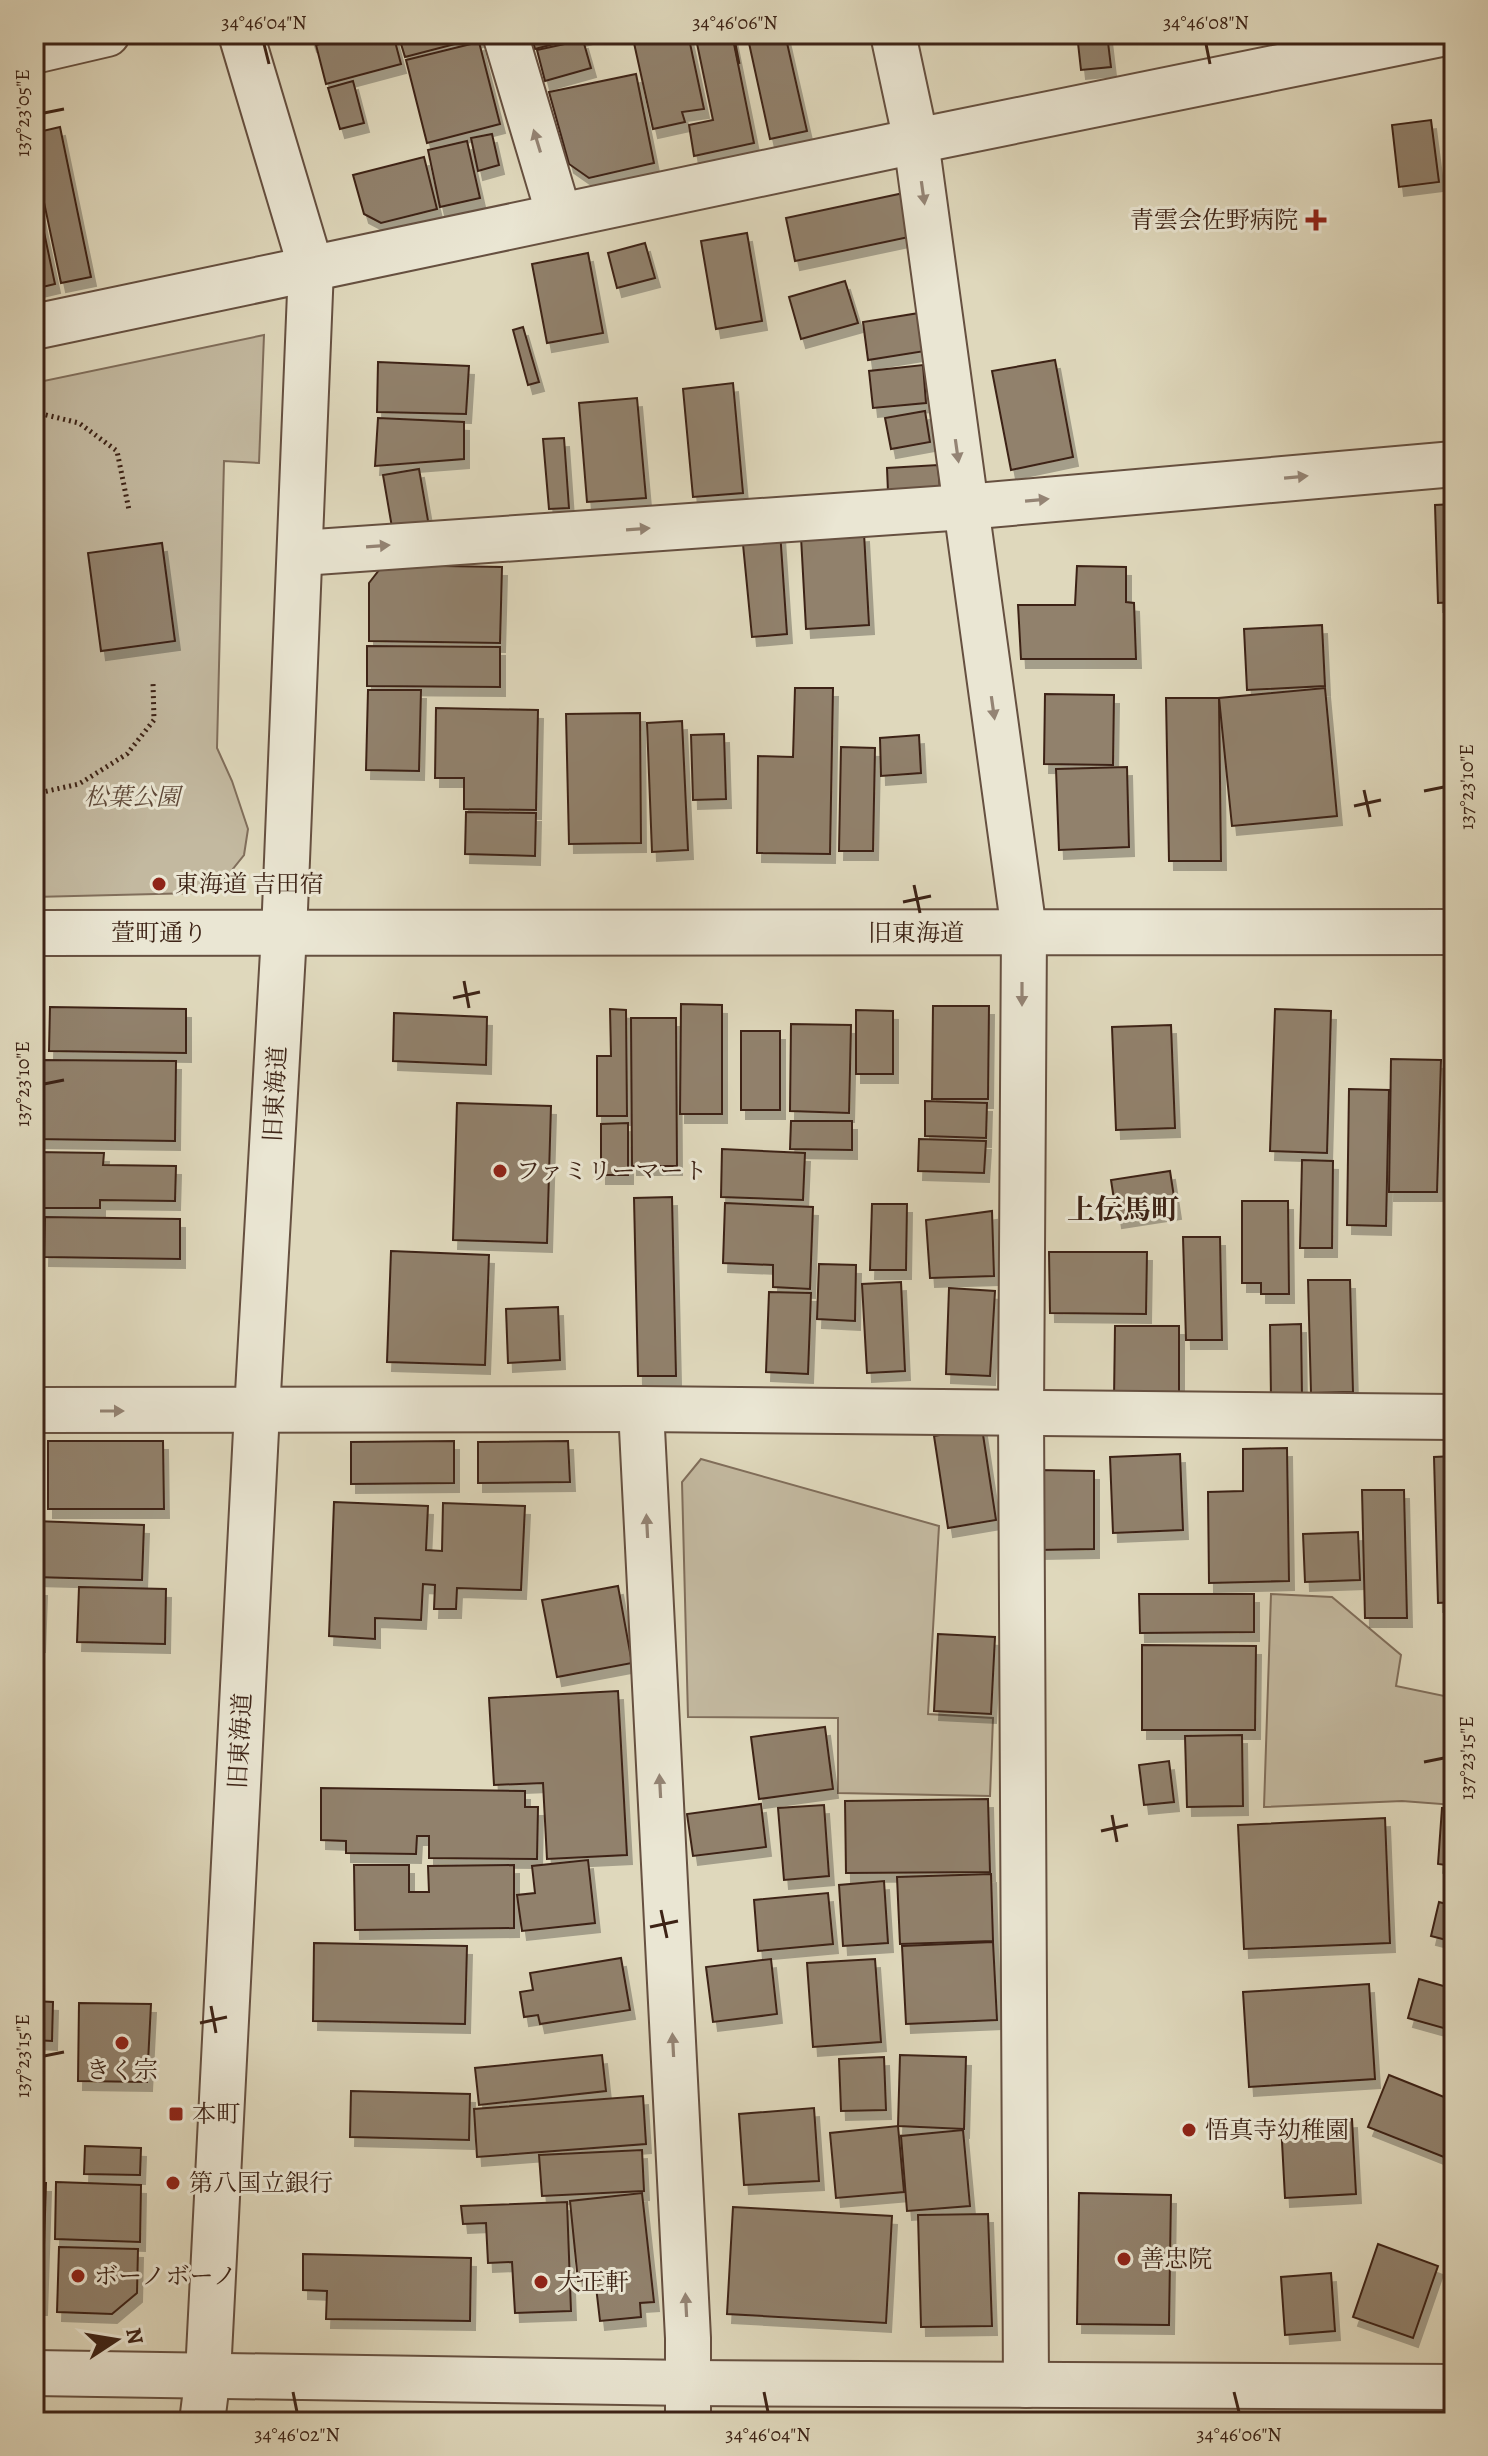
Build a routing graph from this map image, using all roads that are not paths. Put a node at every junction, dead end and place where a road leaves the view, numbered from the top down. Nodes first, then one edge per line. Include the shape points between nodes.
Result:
1 (107, 34) edge
2 (241, 34) edge
3 (505, 34) edge
4 (893, 34) edge
5 (1441, 34) edge
6 (34, 51) edge
7 (916, 141) junction
8 (559, 215) junction
9 (311, 268) junction
10 (34, 327) edge
11 (1454, 464) edge
12 (965, 507) junction
13 (301, 553) junction
14 (1024, 931) junction
15 (1454, 932) edge
16 (34, 933) edge
17 (284, 934) junction
18 (641, 1409) junction
19 (34, 1410) edge
20 (257, 1411) junction
21 (1021, 1412) junction
22 (1454, 1417) edge
23 (34, 2373) edge
24 (208, 2374) junction
25 (1026, 2385) junction
26 (1454, 2387) edge
27 (689, 2402) edge
28 (202, 2422) edge

1 - 6 street
2 - 9 street
8 -> 3 street
4 - 7 street
5 - 7 street
7 - 8 street
7 -> 12 street
8 - 9 street
9 - 10 street
9 - 13 street
12 -> 11 street
13 -> 12 street
12 -> 14 street
13 - 17 street
14 - 15 street, 旧東海道
14 - 17 street, 旧東海道
14 -> 21 street
16 - 17 street, 萱町通り
17 - 20 street, 旧東海道
18 - 20 street
18 - 21 street
27 -> 18 street
19 -> 20 street
20 - 24 street, 旧東海道
21 - 22 street
21 - 25 street
23 - 24 street
24 - 27 street
24 - 28 street, 旧東海道
25 - 26 street
25 - 27 street

